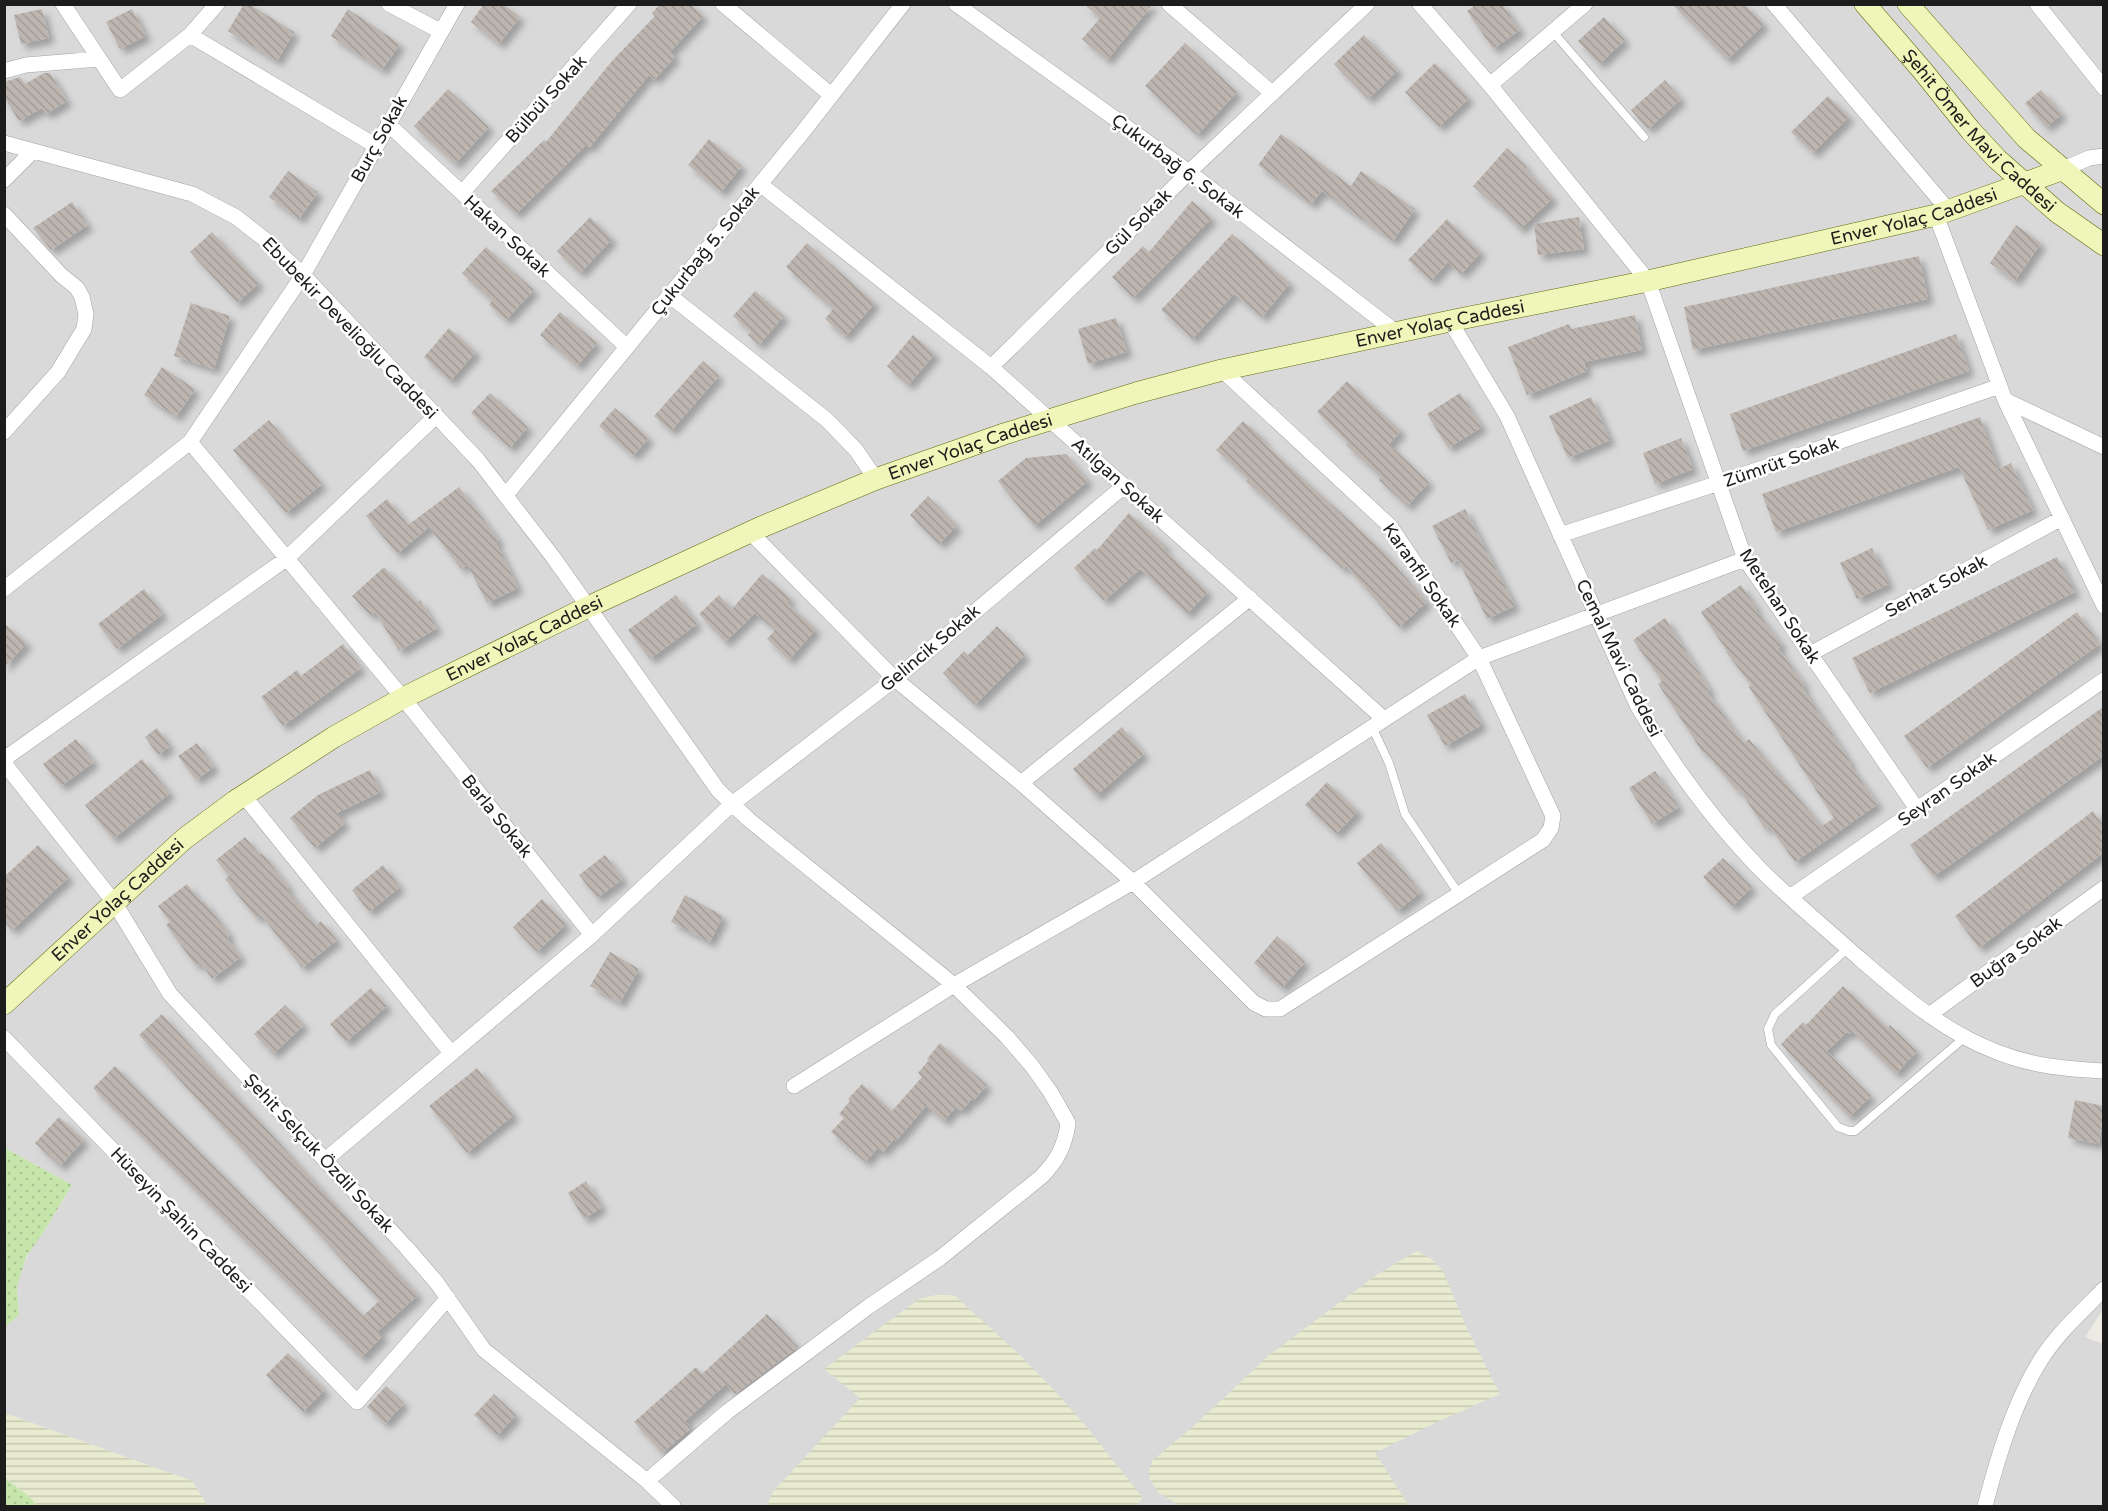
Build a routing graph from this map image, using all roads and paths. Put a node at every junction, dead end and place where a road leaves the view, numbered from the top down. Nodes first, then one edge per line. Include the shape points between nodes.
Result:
1 (63, 4) edge
2 (217, 4) edge
3 (389, 4) edge
4 (457, 4) edge
5 (629, 4) edge
6 (723, 4) edge
7 (903, 4) edge
8 (956, 4) edge
9 (1169, 4) edge
10 (1367, 4) edge
11 (1420, 4) edge
12 (1585, 4) edge
13 (1773, 4) edge
14 (1865, 4) edge
15 (1908, 4) edge
16 (2037, 4) edge
17 (440, 31) junction
18 (1553, 32) junction
19 (190, 35) junction
20 (99, 59) junction
21 (4, 71) edge
22 (1490, 85) junction
23 (2103, 88) edge
24 (1272, 93) junction
25 (831, 95) junction
26 (388, 124) junction
27 (1644, 137) dead end
28 (4, 143) edge
29 (376, 146) junction
30 (33, 151) junction
31 (2103, 156) edge
32 (2061, 170) junction
33 (1189, 172) junction
34 (4, 180) edge
35 (2023, 183) junction
36 (760, 184) junction
37 (462, 194) junction
38 (2103, 204) edge
39 (1943, 213) junction
40 (4, 214) edge
41 (2103, 245) edge
42 (303, 275) junction
43 (1648, 281) junction
44 (669, 295) junction
45 (1450, 321) junction
46 (1396, 332) junction
47 (627, 347) junction
48 (991, 367) junction
49 (1222, 370) junction
50 (2003, 393) junction
51 (436, 416) junction
52 (1051, 420) junction
53 (4, 432) edge
54 (190, 442) junction
55 (2103, 447) edge
56 (876, 479) junction
57 (1719, 483) junction
58 (1124, 486) junction
59 (506, 495) junction
60 (2062, 518) junction
61 (750, 532) junction
62 (1560, 535) junction
63 (286, 559) junction
64 (1745, 559) junction
65 (4, 589) edge
66 (1250, 598) junction
67 (2103, 606) edge
68 (588, 607) junction
69 (1596, 614) junction
70 (1810, 654) junction
71 (1479, 658) junction
72 (895, 679) junction
73 (2103, 680) edge
74 (402, 698) junction
75 (1378, 723) junction
76 (4, 761) edge
77 (1021, 783) junction
78 (244, 796) junction
79 (732, 804) junction
80 (1917, 809) junction
81 (1133, 882) junction
82 (2103, 888) edge
83 (1459, 894) junction
84 (1790, 897) junction
85 (114, 902) junction
86 (592, 935) junction
87 (1848, 948) junction
88 (954, 986) junction
89 (4, 1004) edge
90 (1929, 1015) junction
91 (4, 1038) edge
92 (1964, 1038) junction
93 (451, 1053) junction
94 (2103, 1071) edge
95 (794, 1086) dead end
96 (325, 1160) junction
97 (2103, 1289) edge
98 (448, 1298) junction
99 (647, 1481) junction
100 (673, 1506) edge
101 (1985, 1506) edge

1 - 20 street
2 - 19 street
3 - 17 street
4 - 17 street, Burç Sokak
5 - 37 street, Bülbül Sokak
6 - 25 street
7 - 25 street, Çukurbağ 5. Sokak
8 - 33 street, Çukurbağ 6. Sokak
9 - 24 street
10 - 24 street, Gül Sokak
11 - 22 street, Metehan Sokak
12 - 18 street
13 - 39 street
14 - 35 street, Şehit Ömer Mavi Caddesi via 1971,131
15 - 32 street, Şehit Ömer Mavi Caddesi via 2026,138
16 - 23 street
17 - 26 street, Burç Sokak
18 - 22 street
18 - 27 lane
19 - 20 street via 120,90
19 - 29 street
20 - 21 street via 26,64
22 - 43 street, Metehan Sokak
24 - 33 street, Gül Sokak
25 - 36 street, Çukurbağ 5. Sokak
26 - 29 street, Burç Sokak
26 - 37 street, Hakan Sokak
28 - 30 street, Ebubekir Develioğlu Caddesi
29 - 42 street, Burç Sokak
30 - 34 street
30 - 42 street, Ebubekir Develioğlu Caddesi via 169,186 200,198 253,229
31 - 32 street
32 - 35 street, Enver Yolaç Caddesi
32 - 38 street, Şehit Ömer Mavi Caddesi
33 - 46 street, Çukurbağ 6. Sokak
33 - 48 street, Gül Sokak
35 - 39 street, Enver Yolaç Caddesi
35 - 41 street, Şehit Ömer Mavi Caddesi
36 - 44 street, Çukurbağ 5. Sokak
36 - 48 street, Atılgan Sokak
37 - 47 street, Hakan Sokak
39 - 43 street, Enver Yolaç Caddesi
39 - 50 street
40 - 53 street via 77,288 86,314 84,329 58,372
42 - 51 street, Ebubekir Develioğlu Caddesi
42 - 54 street, Burç Sokak
43 - 45 street, Enver Yolaç Caddesi
43 - 57 street, Metehan Sokak
44 - 47 street, Çukurbağ 5. Sokak
44 - 56 street via 827,420 856,450
45 - 46 street, Enver Yolaç Caddesi
45 - 62 street, Cemal Mavi Caddesi via 1507,416
46 - 49 street, Enver Yolaç Caddesi
47 - 59 street, Çukurbağ 5. Sokak
48 - 52 street, Atılgan Sokak
49 - 52 street, Enver Yolaç Caddesi
49 - 71 street, Karanfil Sokak via 1390,526
50 - 55 street
50 - 57 street, Zümrüt Sokak
50 - 60 street
51 - 59 street, Ebubekir Develioğlu Caddesi
51 - 63 street
52 - 56 street, Enver Yolaç Caddesi
52 - 58 street, Atılgan Sokak
54 - 63 street, Barla Sokak
54 - 65 street, Burç Sokak
56 - 61 street, Enver Yolaç Caddesi
57 - 62 street, Zümrüt Sokak
57 - 64 street, Metehan Sokak
58 - 66 street, Atılgan Sokak
58 - 72 street, Gelincik Sokak
59 - 68 street, Ebubekir Develioğlu Caddesi
60 - 67 street
60 - 70 street, Serhat Sokak
61 - 68 street, Enver Yolaç Caddesi
61 - 72 street
62 - 69 street, Cemal Mavi Caddesi
63 - 74 street, Barla Sokak
63 - 76 street
64 - 69 street
64 - 70 street, Metehan Sokak
66 - 75 street, Atılgan Sokak
66 - 77 street
68 - 74 street, Enver Yolaç Caddesi
68 - 79 street, Ebubekir Develioğlu Caddesi via 705,774
69 - 71 street
69 - 84 street, Cemal Mavi Caddesi via 1638,708 1680,773 1743,851
70 - 80 street, Metehan Sokak
71 - 75 street
71 - 83 street, Karanfil Sokak via 1552,810 1551,828 1543,840
72 - 77 street
72 - 79 street, Gelincik Sokak
73 - 80 street, Seyran Sokak
74 - 78 street, Enver Yolaç Caddesi
74 - 86 street, Barla Sokak
75 - 81 street
75 - 83 lane via 1405,814
76 - 85 street, Şehit Selçuk Özdil Sokak
77 - 81 street
78 - 85 street, Enver Yolaç Caddesi via 184,839
78 - 93 street
79 - 86 street, Gelincik Sokak
79 - 88 street, Ebubekir Develioğlu Caddesi
80 - 84 street, Seyran Sokak
81 - 83 street via 1254,1003 1273,1010 1288,1005
81 - 88 street
82 - 90 street, Buğra Sokak
84 - 87 street, Cemal Mavi Caddesi
85 - 89 street, Enver Yolaç Caddesi
85 - 96 street, Şehit Selçuk Özdil Sokak via 170,994
86 - 93 street, Gelincik Sokak
87 - 90 street, Cemal Mavi Caddesi
87 - 92 lane via 1775,1014 1768,1029 1771,1045 1838,1127 1855,1131
88 - 95 street
88 - 99 street, Ebubekir Develioğlu Caddesi via 1007,1037 1051,1093 1068,1124 1058,1158 1041,1177 949,1250 735,1406
90 - 92 street, Cemal Mavi Caddesi
91 - 98 street, Hüseyin Şahin Caddesi via 357,1402
92 - 94 street, Cemal Mavi Caddesi via 2037,1065
93 - 96 street, Gelincik Sokak
96 - 98 street, Şehit Selçuk Özdil Sokak
97 - 101 street via 2054,1341 2028,1382
98 - 99 street, Şehit Selçuk Özdil Sokak via 484,1350
99 - 100 street, Şehit Selçuk Özdil Sokak

